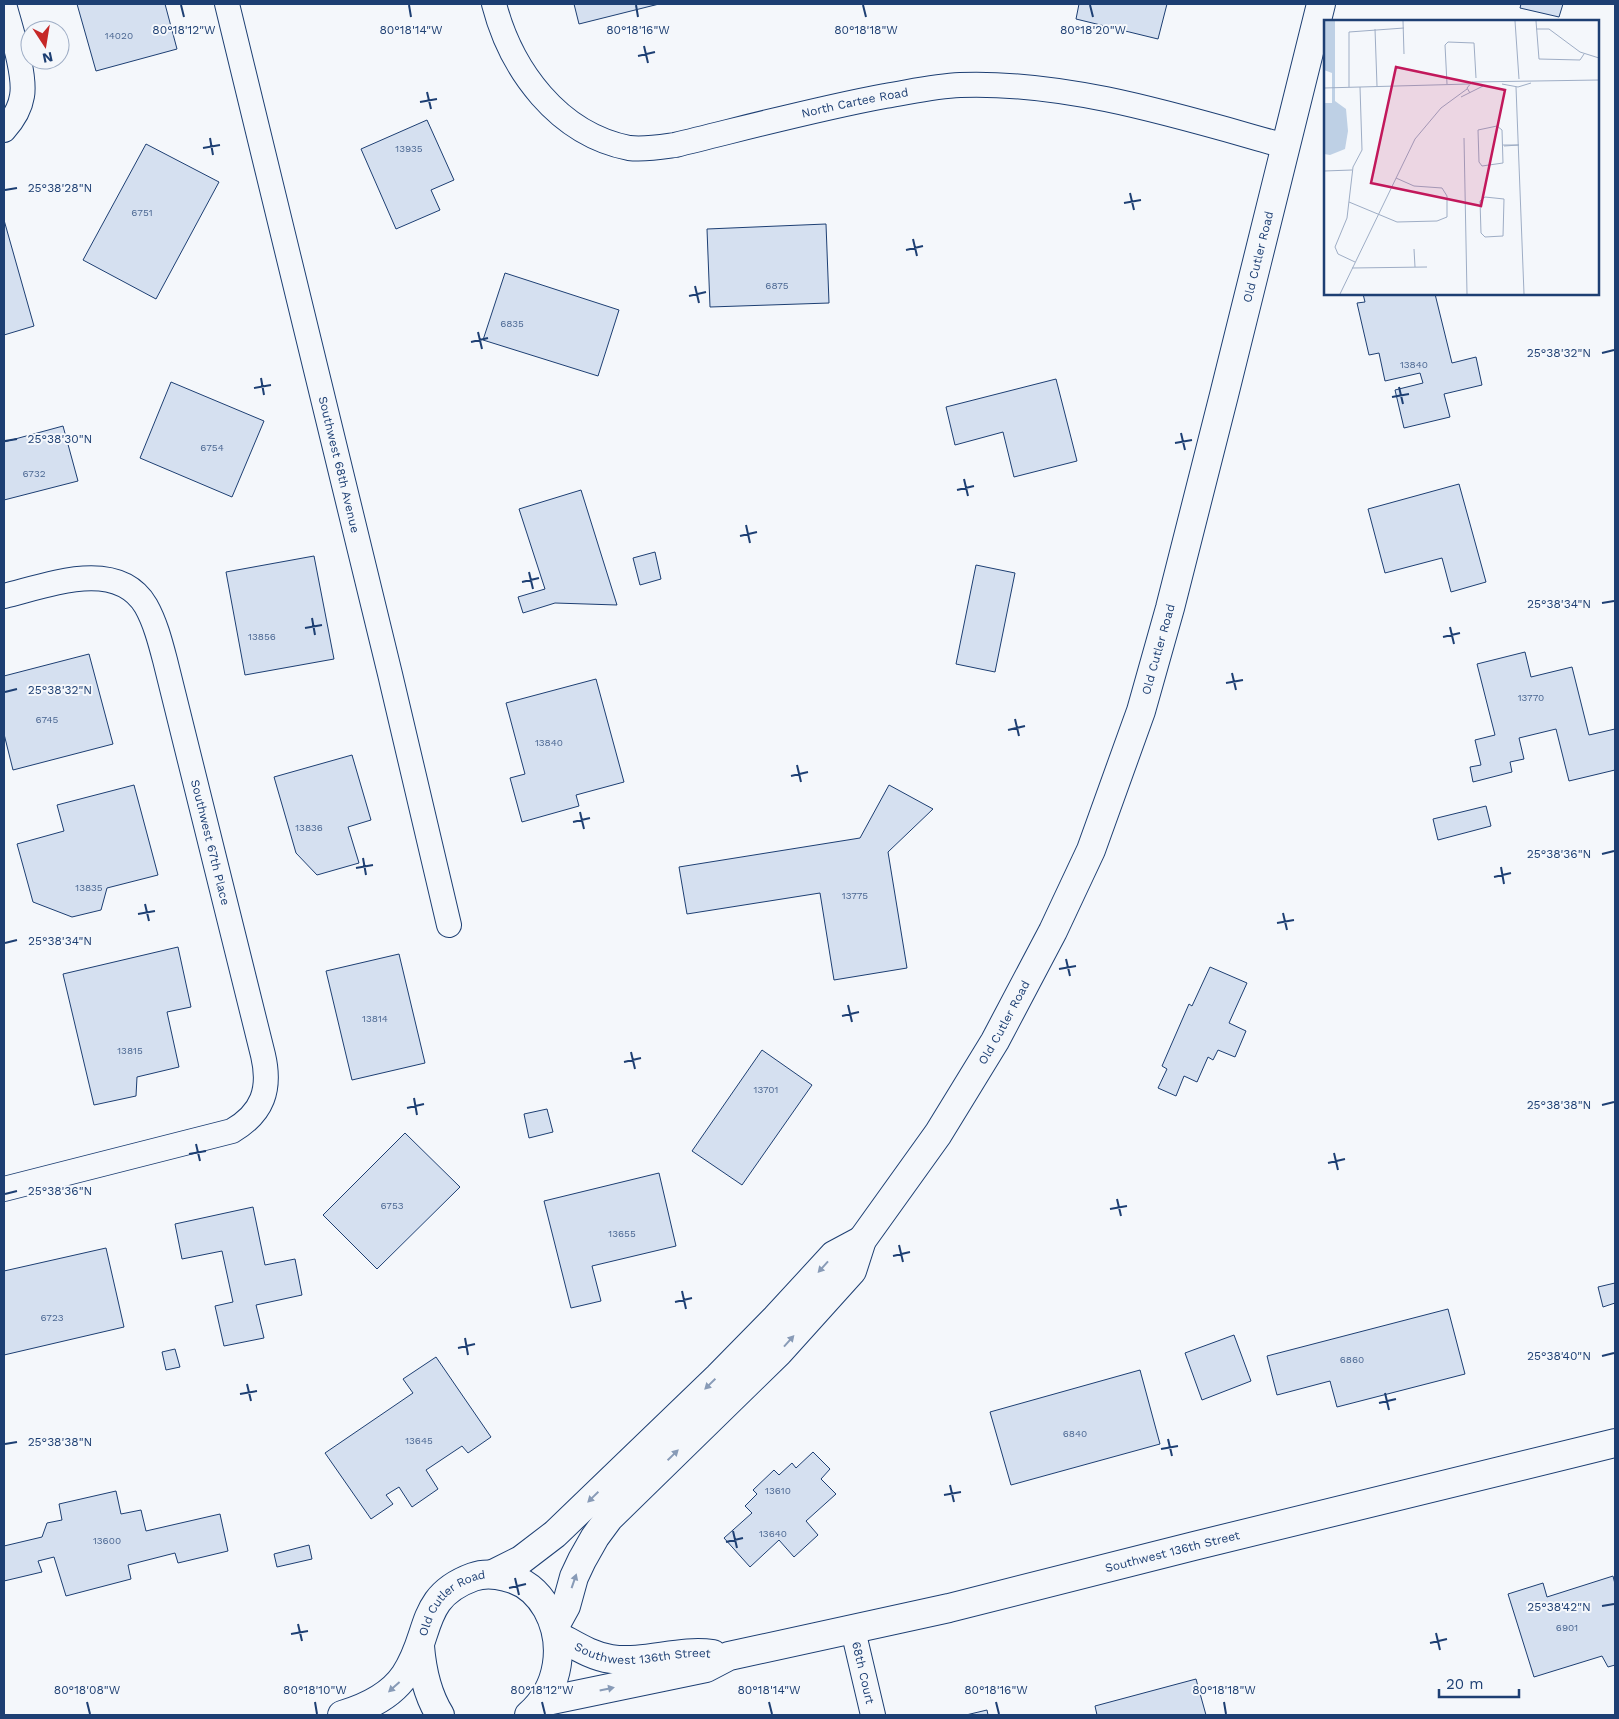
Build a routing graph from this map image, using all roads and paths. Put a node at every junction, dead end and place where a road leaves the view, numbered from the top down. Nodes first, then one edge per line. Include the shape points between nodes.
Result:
1 (4, 4) edge
2 (227, 4) edge
3 (494, 4) edge
4 (1321, 4) edge
5 (8, 125) edge
6 (1286, 146) junction
7 (4, 596) edge
8 (449, 925) dead end
9 (4, 1189) edge
10 (862, 1240) junction
11 (1615, 1443) edge
12 (493, 1574) junction
13 (853, 1630) junction
14 (556, 1631) junction
15 (420, 1646) junction
16 (729, 1656) junction
17 (536, 1709) edge
18 (342, 1715) edge
19 (440, 1715) edge
20 (873, 1715) edge

1 - 5 street via 23,82 22,96
2 - 8 street, Southwest 68th Avenue
3 - 6 street, North Cartee Road via 513,56 550,106 586,132 631,148 675,145 860,101 959,85 1040,88 1098,98
4 - 6 main road, Old Cutler Road
6 - 10 main road, Old Cutler Road via 1156,659 1138,720 1091,850 995,1041 938,1134
7 - 9 street, Southwest 67th Place via 86,578 115,580 145,604 165,660 267,1080 258,1107 244,1124 224,1134
10 -> 12 main road via 834,1254 718,1377 555,1534 521,1560
14 -> 10 main road via 574,1577 609,1518 779,1352 832,1294 852,1272
11 - 13 main road, Southwest 136th Street
12 - 14 main road, Old Cutler Road via 525,1584 544,1603
12 - 15 main road, Old Cutler Road via 475,1576 440,1597 426,1623
13 - 16 main road, Southwest 136th Street
13 - 20 street, 68th Court
14 - 16 main road, Southwest 136th Street via 588,1652 610,1659 699,1652
14 - 17 main road, Old Cutler Road via 558,1659 553,1682
15 -> 18 main road, Old Cutler Road via 396,1685 375,1701
15 - 19 main road, Old Cutler Road via 424,1679 431,1701
17 -> 16 main road, Southwest 136th Street via 706,1668

